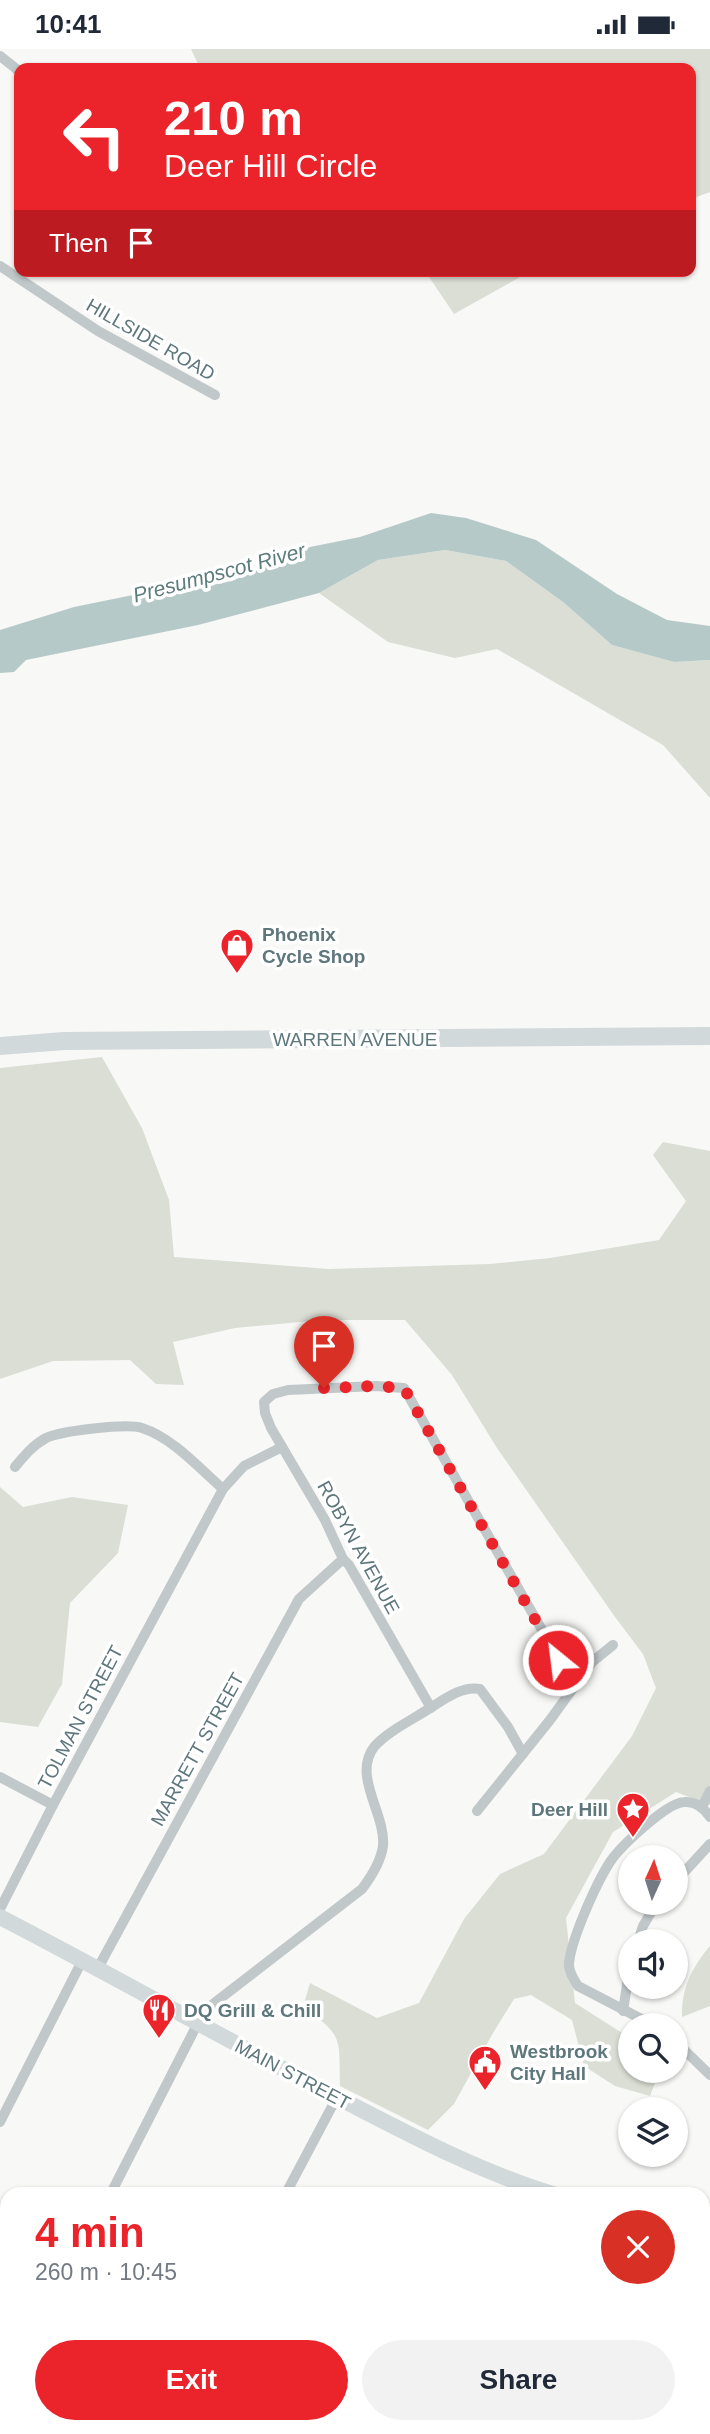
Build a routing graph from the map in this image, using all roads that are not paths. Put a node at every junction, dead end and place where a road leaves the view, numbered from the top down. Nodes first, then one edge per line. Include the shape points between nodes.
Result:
1 (0, 56) edge
2 (14, 67) edge
3 (16, 277) edge
4 (215, 395) dead end
5 (710, 1037) edge
6 (0, 1046) edge
7 (282, 1447) junction
8 (15, 1467) dead end
9 (223, 1489) junction
10 (343, 1559) junction
11 (613, 1645) dead end
12 (574, 1686) junction
13 (431, 1708) junction
14 (523, 1754) junction
15 (0, 1777) edge
16 (710, 1791) edge
17 (52, 1805) junction
18 (702, 1807) junction
19 (477, 1811) dead end
20 (710, 1817) edge
21 (710, 1844) edge
22 (688, 1868) edge
23 (0, 1909) edge
24 (0, 1917) edge
25 (83, 1959) junction
26 (98, 1968) junction
27 (625, 1999) edge
28 (623, 2011) junction
29 (627, 2013) edge
30 (198, 2025) junction
31 (688, 2054) edge
32 (710, 2075) edge
33 (337, 2097) junction
34 (0, 2120) edge
35 (114, 2187) edge
36 (289, 2187) edge
37 (535, 2187) edge

1 - 2 street
3 - 4 street, HILLSIDE ROAD via 97,331
5 - 6 main road, WARREN AVENUE via 64,1041
7 - 9 street, TOLMAN STREET via 244,1466
7 - 10 street, ROBYN AVENUE
7 - 12 street, ROBYN AVENUE via 265,1413 264,1402 273,1394 404,1388
8 - 9 street via 48,1437 103,1427 141,1427 173,1445
9 - 17 street, TOLMAN STREET
10 - 13 street, ROBYN AVENUE
10 - 26 street, MARRETT STREET via 299,1599
11 - 12 street
12 - 14 street
13 - 14 street via 464,1689 480,1689
13 - 30 street via 376,1745 369,1755 370,1791 383,1835 380,1857 368,1881 210,2004
14 - 19 street
15 - 17 street
16 - 18 street
17 - 23 street, TOLMAN STREET
18 - 20 street
18 - 28 street via 676,1804 638,1832 611,1861 590,1901 571,1955 572,1978
21 - 22 street
24 - 25 main road, MAIN STREET
25 - 26 main road, MAIN STREET
25 - 34 street
26 - 30 main road, MAIN STREET
27 - 28 street
28 - 29 street
30 - 33 main road, MAIN STREET
30 - 35 street
31 - 32 street
33 - 36 street
33 - 37 main road, MAIN STREET via 428,2144

